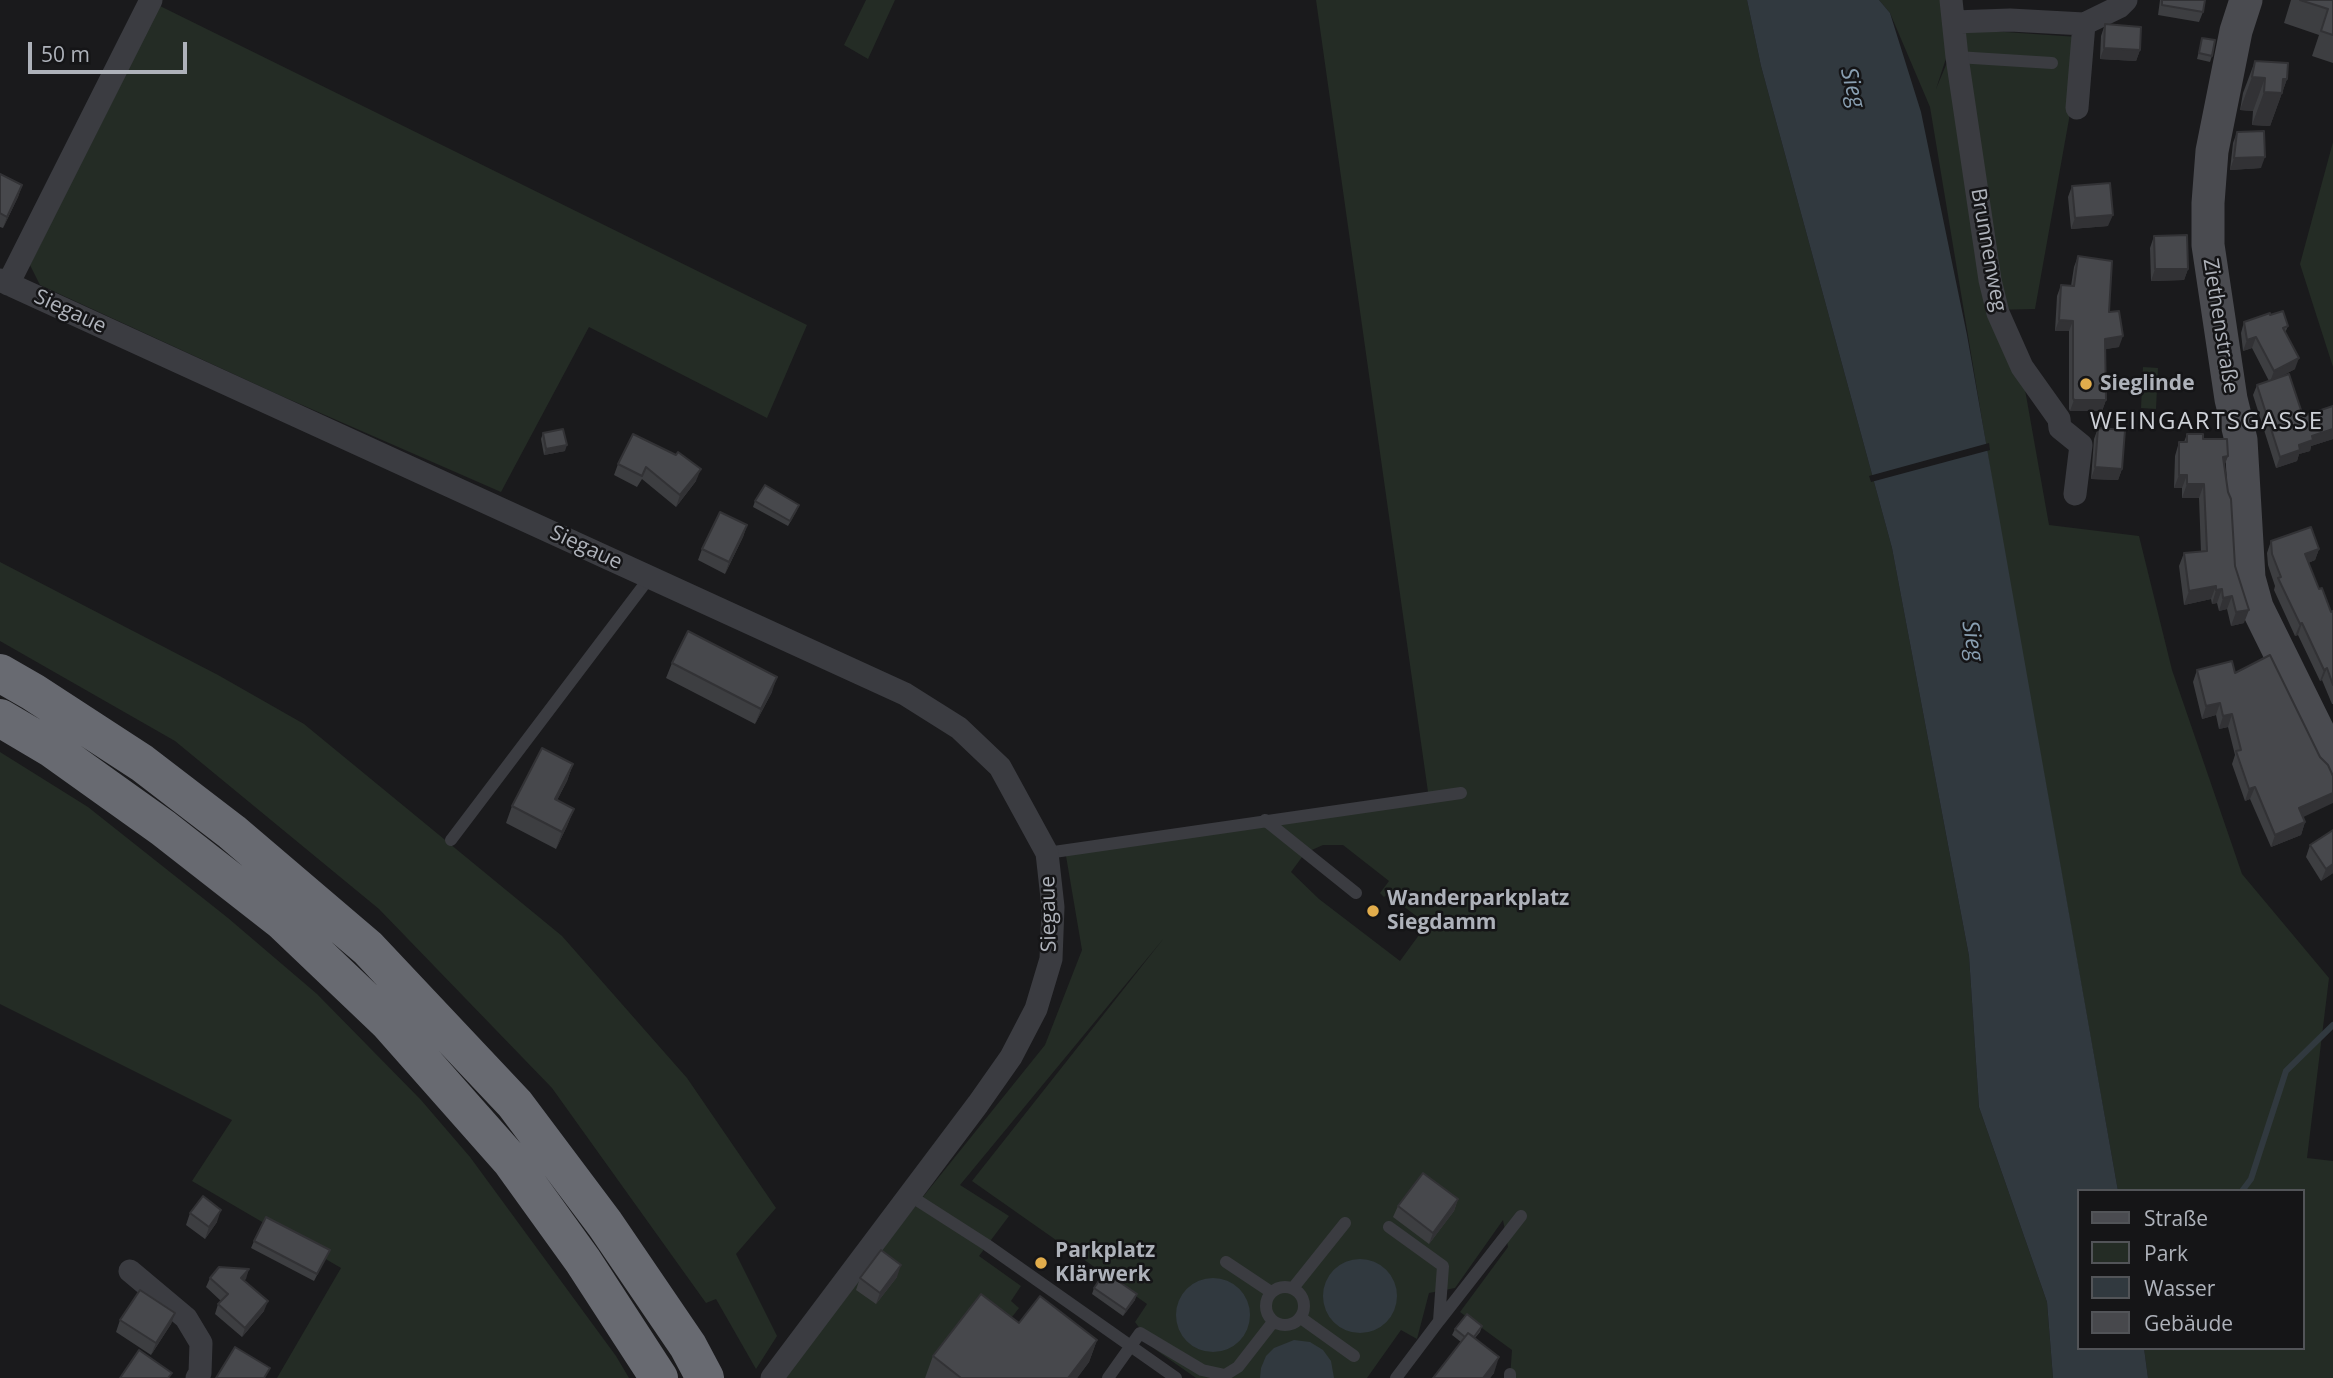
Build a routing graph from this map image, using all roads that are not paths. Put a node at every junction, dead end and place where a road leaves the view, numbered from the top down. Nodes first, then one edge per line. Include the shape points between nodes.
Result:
1 (151, 0) edge
2 (2126, 0) edge
3 (2246, 0) edge
4 (1952, 11) edge
5 (2084, 24) junction
6 (1957, 57) junction
7 (2052, 64) dead end
8 (2077, 108) dead end
9 (4, 282) edge
10 (2075, 494) dead end
11 (650, 577) junction
12 (0, 673) edge
13 (0, 718) edge
14 (2333, 761) edge
15 (1461, 793) dead end
16 (1265, 820) junction
17 (451, 840) dead end
18 (1047, 853) junction
19 (1356, 892) dead end
20 (909, 1195) junction
21 (1521, 1216) dead end
22 (1345, 1223) dead end
23 (1389, 1227) dead end
24 (1226, 1262) dead end
25 (130, 1271) dead end
26 (1293, 1288) junction
27 (1271, 1292) junction
28 (1301, 1318) junction
29 (1439, 1321) junction
30 (1273, 1322) junction
31 (1132, 1346) junction
32 (1354, 1356) dead end
33 (197, 1378) edge
34 (659, 1378) edge
35 (705, 1378) edge
36 (772, 1378) edge
37 (1108, 1378) edge
38 (1177, 1378) edge
39 (1396, 1378) edge

1 - 9 street, Siegaue
2 - 5 street, Brunnenweg
3 - 14 main road, Ziethenstraße via 2212,151 2208,246 2241,440 2249,578 2257,607
4 - 5 street, Brunnenweg
4 - 6 street, Brunnenweg
5 - 8 street
6 - 7 lane
6 - 10 street, Brunnenweg via 1998,313 2022,368 2059,419 2060,428 2081,444
9 - 11 street, Siegaue
11 - 17 lane
11 - 18 street, Siegaue via 905,694 959,728 1000,767
12 - 35 highway via 142,763 232,832 368,948 515,1104 605,1224
13 - 34 highway via 51,748 174,836 282,921 388,1022 511,1161
15 - 16 lane
16 - 18 lane
16 - 19 lane
18 - 20 street, Siegaue via 1053,907 1051,960 1036,1009 1011,1058
20 - 31 lane
20 - 36 street, Siegaue
21 - 29 lane
22 - 26 lane
23 - 29 lane via 1443,1266
24 - 27 lane
25 - 33 street via 186,1318 201,1343
26 - 27 lane
26 - 28 lane via 1305,1307
27 - 30 lane via 1266,1302
28 - 30 lane via 1288,1326
28 - 32 lane
29 - 39 lane
30 - 31 lane via 1238,1367 1225,1375 1202,1370 1140,1334
31 - 37 lane
31 - 38 lane

